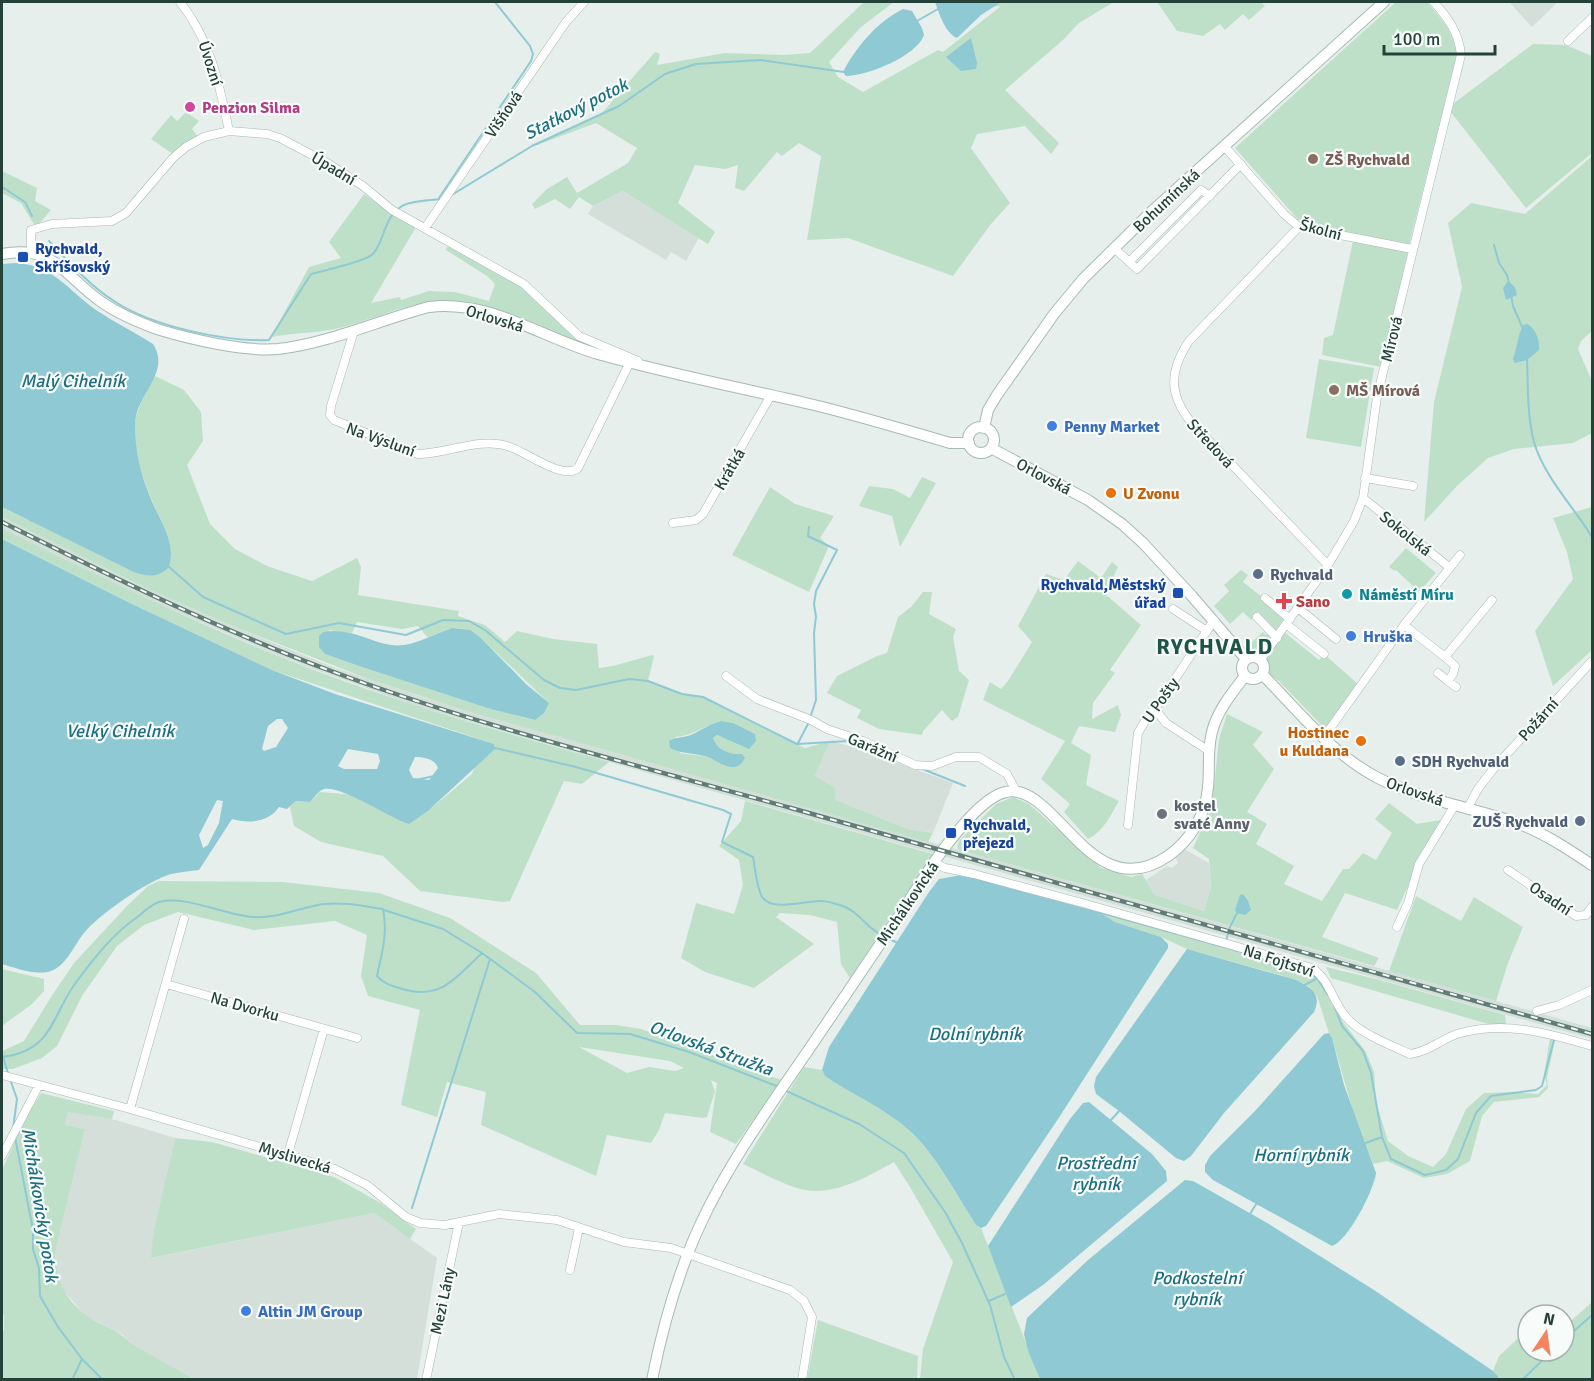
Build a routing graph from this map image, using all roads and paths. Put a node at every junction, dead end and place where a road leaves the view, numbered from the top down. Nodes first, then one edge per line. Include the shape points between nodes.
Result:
1 (180, 2) edge
2 (584, 2) edge
3 (1384, 2) edge
4 (1434, 2) edge
5 (1593, 18) edge
6 (1568, 41) dead end
7 (229, 131) junction
8 (1225, 147) junction
9 (1241, 164) junction
10 (1299, 226) junction
11 (425, 228) junction
12 (1114, 248) junction
13 (1412, 249) junction
14 (31, 252) junction
15 (2, 254) edge
16 (354, 331) junction
17 (630, 362) junction
18 (644, 366) junction
19 (771, 395) junction
20 (984, 428) junction
21 (969, 443) junction
22 (991, 448) junction
23 (1365, 478) junction
24 (1413, 486) dead end
25 (1363, 498) junction
26 (673, 523) dead end
27 (1460, 555) dead end
28 (1328, 565) junction
29 (1449, 567) junction
30 (1265, 598) dead end
31 (1492, 600) dead end
32 (1298, 608) junction
33 (1173, 609) dead end
34 (1257, 617) dead end
35 (1214, 620) junction
36 (1288, 622) junction
37 (1404, 625) junction
38 (1207, 632) junction
39 (1277, 638) junction
40 (1336, 639) dead end
41 (1324, 654) dead end
42 (1445, 657) junction
43 (1246, 659) junction
44 (1261, 659) junction
45 (1593, 661) edge
46 (1438, 673) dead end
47 (1263, 675) junction
48 (726, 676) dead end
49 (1245, 676) junction
50 (1448, 681) junction
51 (1456, 687) dead end
52 (1155, 709) junction
53 (1324, 737) junction
54 (1209, 752) junction
55 (1016, 791) junction
56 (1455, 804) junction
57 (1467, 809) junction
58 (1128, 825) dead end
59 (934, 863) junction
60 (1593, 865) edge
61 (1508, 870) dead end
62 (1593, 907) edge
63 (184, 919) dead end
64 (1397, 927) dead end
65 (166, 984) junction
66 (1593, 990) edge
67 (1537, 1011) dead end
68 (324, 1029) junction
69 (357, 1038) dead end
70 (1593, 1046) edge
71 (2, 1075) edge
72 (39, 1085) junction
73 (130, 1110) junction
74 (288, 1154) junction
75 (2, 1156) edge
76 (459, 1222) junction
77 (579, 1228) junction
78 (687, 1254) junction
79 (570, 1270) dead end
80 (426, 1380) edge
81 (652, 1380) edge
82 (802, 1380) edge

1 - 7 street, Úvozní via 192,16 209,50
2 - 11 street, Višňová via 566,22
3 - 8 main road, Bohumínská
4 - 13 street, Mírová via 1459,37 1461,56
5 - 6 street
7 - 11 street, Úpadní via 280,138 329,164
7 - 14 street, Úpadní via 204,137 186,147 126,213 112,221 52,224 31,230
8 - 9 street, Školní
8 - 12 main road, Bohumínská
9 - 10 street, Školní
9 - 12 street via 1137,269
10 - 13 street, Školní
10 - 28 street, Středová via 1188,341 1178,356 1174,386 1181,409 1190,421
11 - 18 street, Úpadní via 524,284 579,336
12 - 20 main road, Bohumínská via 1083,279 1027,351 988,410
13 - 23 street, Mírová via 1377,397
14 - 15 main road, Orlovská
14 - 16 main road, Orlovská via 51,259 119,313 172,333 262,350
16 - 17 main road, Orlovská via 429,307 450,306 510,321
16 - 17 street, Na Výsluní via 331,406 334,420 418,454 468,445 509,446 557,470 570,472 578,468
17 - 18 main road, Orlovská
18 - 19 main road, Orlovská
19 - 21 main road, Orlovská via 950,443
19 - 26 street, Krátká via 703,514 696,520
20 - 21 main road via 972,431
20 - 22 main road via 993,436
21 - 22 main road via 980,453
22 - 35 main road, Orlovská via 1088,500 1122,524
23 - 24 street
23 - 25 street, Mírová
25 - 28 street, Mírová
25 - 29 street, Sokolská
27 - 29 street, Sokolská
28 - 32 street, Mírová
29 - 37 street, Sokolská
30 - 36 street
31 - 42 street
32 - 36 street, Mírová
32 - 40 street
33 - 38 street
34 - 39 street
35 - 38 street, U Pošty
35 - 43 main road, Orlovská
36 - 39 street, Mírová
36 - 41 street
37 - 42 street
37 - 53 street, Sokolská
38 - 52 street, U Pošty
39 - 44 street, Mírová
42 - 50 street via 1455,666
43 - 44 main road
43 - 49 main road via 1242,669
44 - 47 main road
45 - 57 street, Požární via 1494,768
46 - 50 street
47 - 49 main road via 1254,680
47 - 53 main road, Orlovská
48 - 55 street, Garážní via 757,699 915,765 932,766 956,757 979,758 1007,774
49 - 54 main road via 1213,726
50 - 51 street
52 - 54 street via 1166,723
52 - 58 street, U Pošty via 1138,733
53 - 56 main road, Orlovská via 1352,762 1379,778
54 - 55 main road via 1208,793 1196,825 1173,852 1144,866 1118,866 1097,858 1041,804
55 - 59 main road, Michálkovická via 999,794 984,805
56 - 57 main road, Orlovská
56 - 64 street via 1419,864
57 - 60 main road, Orlovská via 1528,828
59 - 70 street, Na Fojtství via 1312,968 1321,974 1346,1017 1410,1054 1432,1048 1455,1035 1509,1028
59 - 78 main road, Michálkovická via 720,1186
61 - 62 street, Osadní via 1576,916 1586,915
63 - 65 street
65 - 68 street, Na Dvorku
65 - 73 street
66 - 67 street
68 - 69 street, Na Dvorku
68 - 74 street
71 - 72 street, Myslivecká
72 - 73 street, Myslivecká
72 - 75 street
73 - 74 street, Myslivecká
74 - 76 street, Myslivecká via 335,1169 367,1185 406,1217 420,1223
76 - 77 street, Myslivecká via 499,1214 556,1220
76 - 80 street, Mezi Lány
77 - 78 street, Myslivecká via 624,1242
77 - 79 street
78 - 81 main road, Michálkovická via 663,1326
78 - 82 street, Myslivecká via 790,1290 804,1301 812,1317

